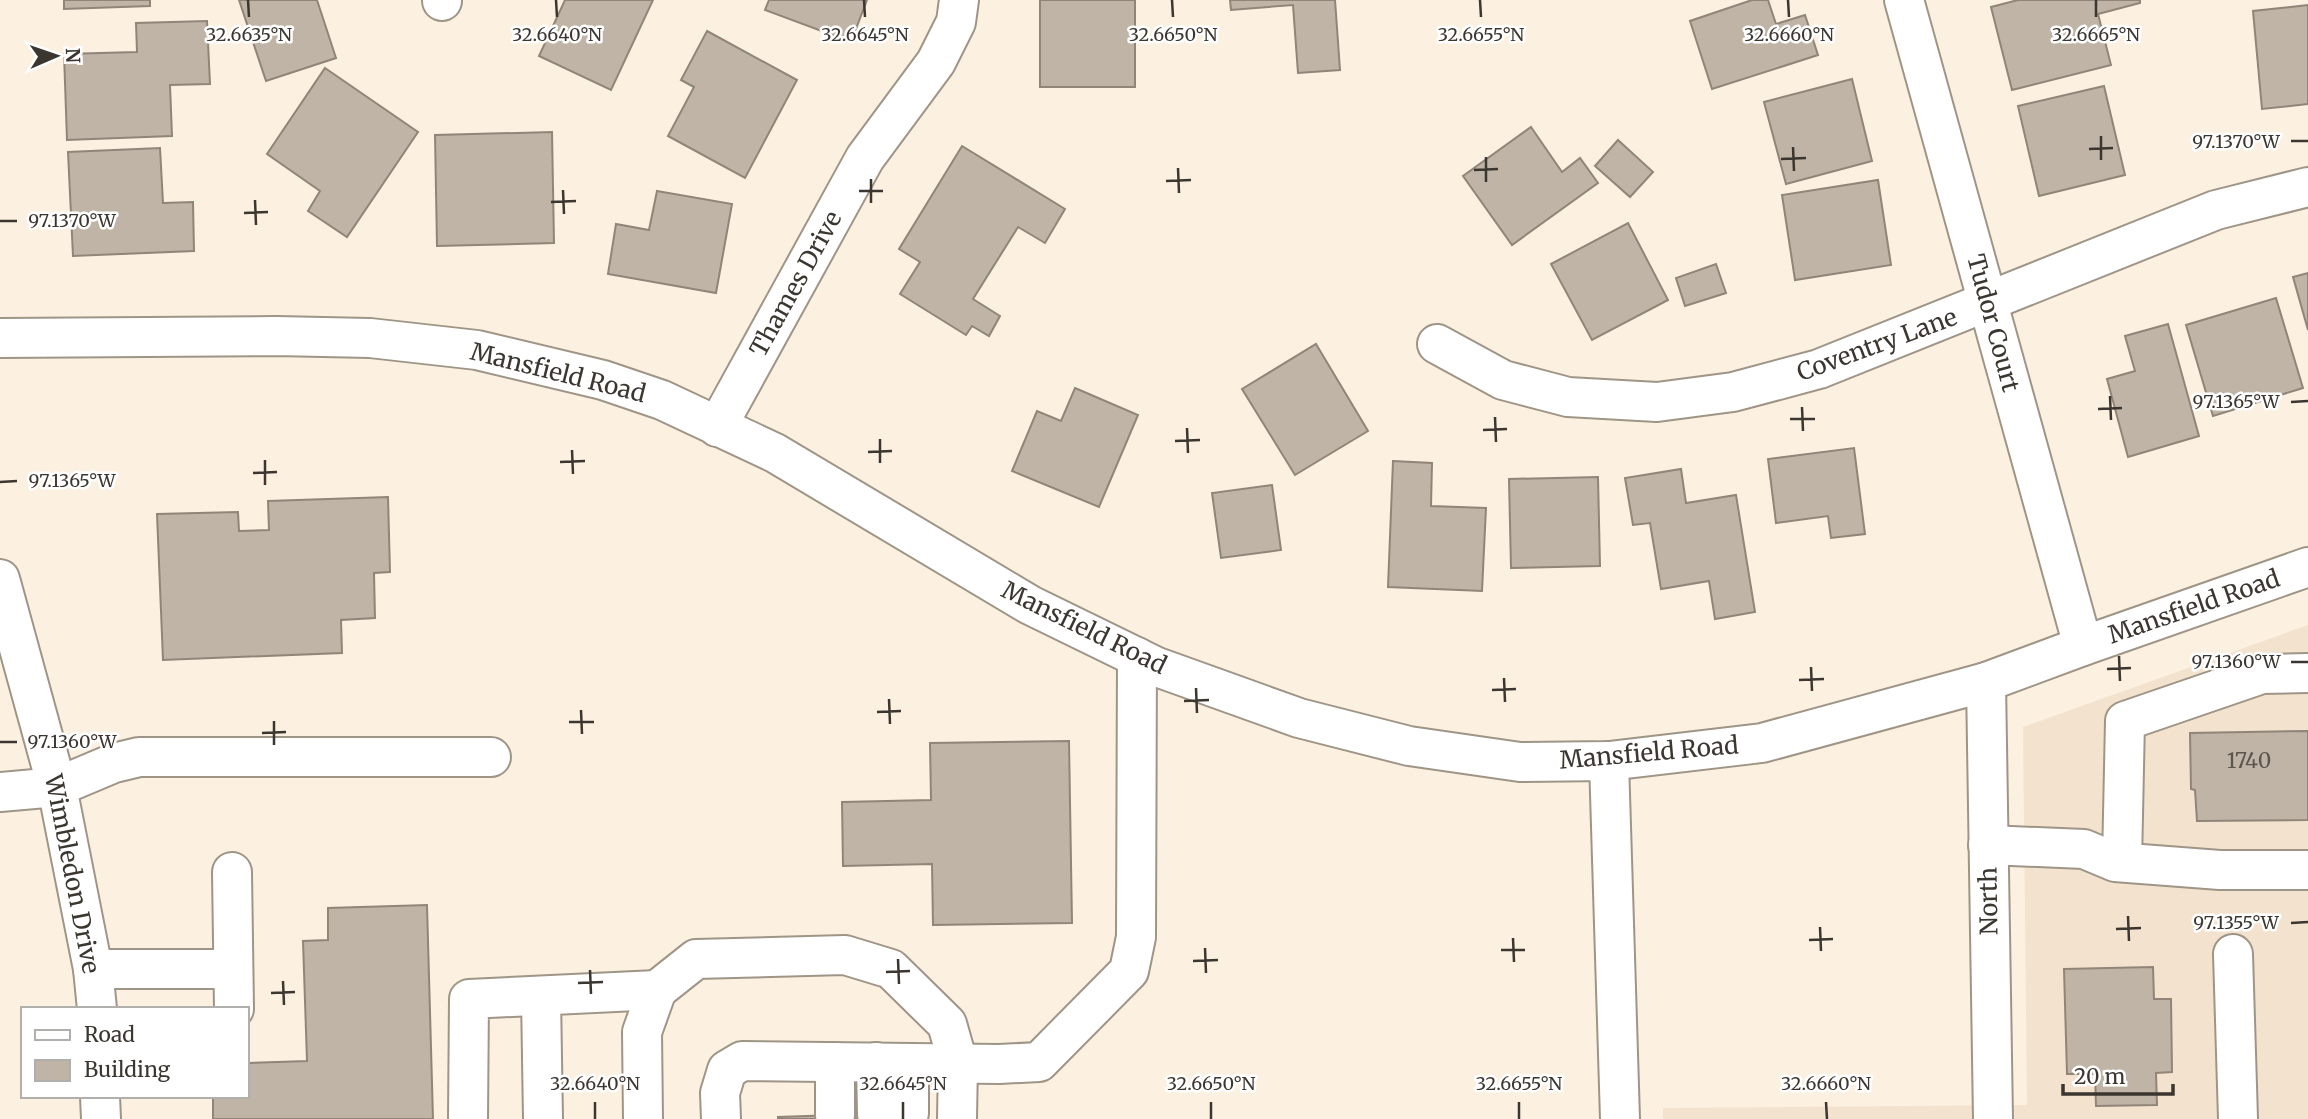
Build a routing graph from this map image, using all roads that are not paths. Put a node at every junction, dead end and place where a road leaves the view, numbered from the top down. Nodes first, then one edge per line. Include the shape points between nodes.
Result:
1 (959, 0) edge
2 (1904, 0) edge
3 (2308, 187) edge
4 (1988, 303) junction
5 (0, 338) edge
6 (1437, 344) dead end
7 (717, 427) junction
8 (2308, 566) edge
9 (0, 579) edge
10 (2083, 646) junction
11 (1137, 657) junction
12 (2308, 673) edge
13 (1986, 682) junction
14 (491, 757) dead end
15 (1609, 761) junction
16 (57, 787) junction
17 (0, 792) edge
18 (1988, 845) junction
19 (2122, 862) junction
20 (2308, 870) edge
21 (232, 872) dead end
22 (2233, 954) dead end
23 (93, 969) junction
24 (232, 969) junction
25 (657, 990) junction
26 (541, 996) junction
27 (97, 1007) edge
28 (234, 1007) edge
29 (835, 1062) junction
30 (892, 1063) junction
31 (958, 1063) junction
32 (100, 1098) edge
33 (893, 1113) dead end
34 (835, 1115) dead end
35 (101, 1119) edge
36 (468, 1119) edge
37 (543, 1119) edge
38 (643, 1119) edge
39 (721, 1119) edge
40 (957, 1119) edge
41 (1619, 1119) edge
42 (1993, 1119) edge
43 (2238, 1119) edge

1 - 7 street, Thames Drive via 956,22 936,62 866,158
2 - 4 street, Tudor Court
3 - 4 street, Coventry Lane via 2216,210
4 - 6 street, Coventry Lane via 1819,369 1733,392 1657,402 1569,397 1503,380
4 - 10 street, Tudor Court
5 - 7 street, Mansfield Road via 357,337 477,350 603,380 662,400
7 - 11 street, Mansfield Road via 775,453 1030,605
8 - 10 street, Mansfield Road
9 - 16 street, Wimbledon Drive
10 - 13 street, Mansfield Road
11 - 15 street, Mansfield Road via 1299,718 1409,746 1520,762
11 - 31 street via 1136,937 1129,971 1039,1062
12 - 19 street via 2262,674 2125,721
13 - 15 street, Mansfield Road via 1762,743
13 - 18 street, North
14 - 16 street via 139,757
15 - 41 street
16 - 17 street
16 - 23 street, Wimbledon Drive
18 - 19 street via 2084,849
18 - 42 street, North
19 - 20 street via 2220,870
21 - 24 street
22 - 43 street
23 - 24 street
23 - 27 street, Wimbledon Drive
24 - 28 street
25 - 26 street
25 - 31 street via 696,959 845,954 891,969 947,1024
25 - 38 street via 642,1032
26 - 36 street via 469,999
26 - 37 street
29 - 30 street
29 - 34 street
29 - 39 street via 742,1061 727,1070 720,1093
30 - 31 street
30 - 33 street
31 - 40 street
32 - 35 street

